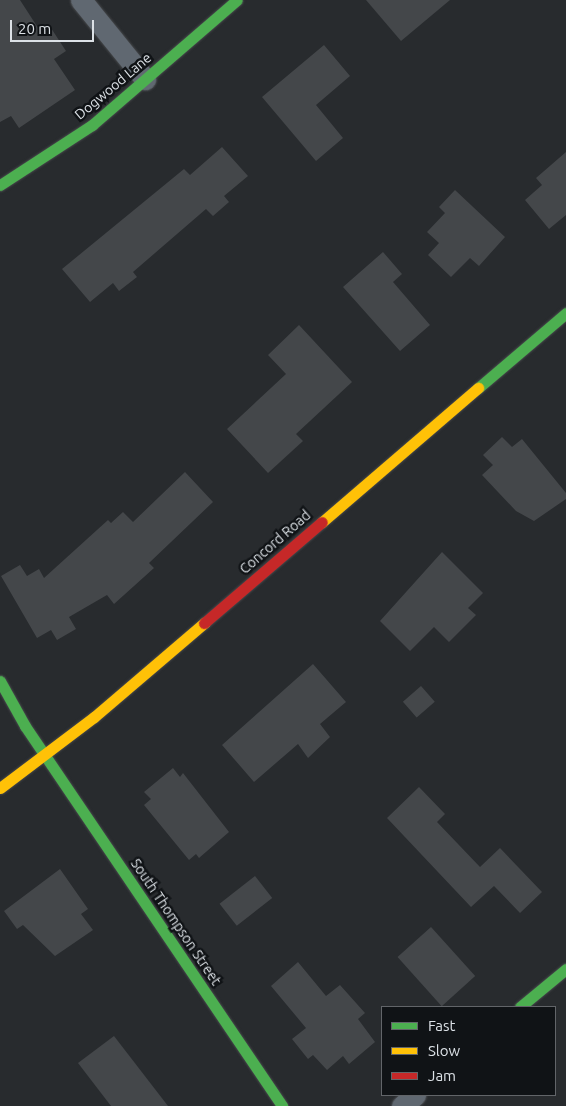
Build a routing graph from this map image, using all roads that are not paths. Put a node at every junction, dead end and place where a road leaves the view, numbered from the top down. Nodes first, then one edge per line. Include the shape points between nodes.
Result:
1 (81, 0) edge
2 (237, 0) edge
3 (145, 79) junction
4 (0, 185) edge
5 (566, 313) edge
6 (0, 681) edge
7 (45, 756) junction
8 (0, 788) edge
9 (566, 969) edge
10 (521, 1006) edge
11 (415, 1096) edge
12 (282, 1106) edge
13 (402, 1106) edge

1 - 3 street
2 - 3 street, Dogwood Lane
3 - 4 street, Dogwood Lane via 61,148
5 - 7 street, Concord Road
6 - 7 street, South Thompson Street
7 - 8 street, Concord Road
7 - 12 street, South Thompson Street
9 - 10 street
11 - 13 street

